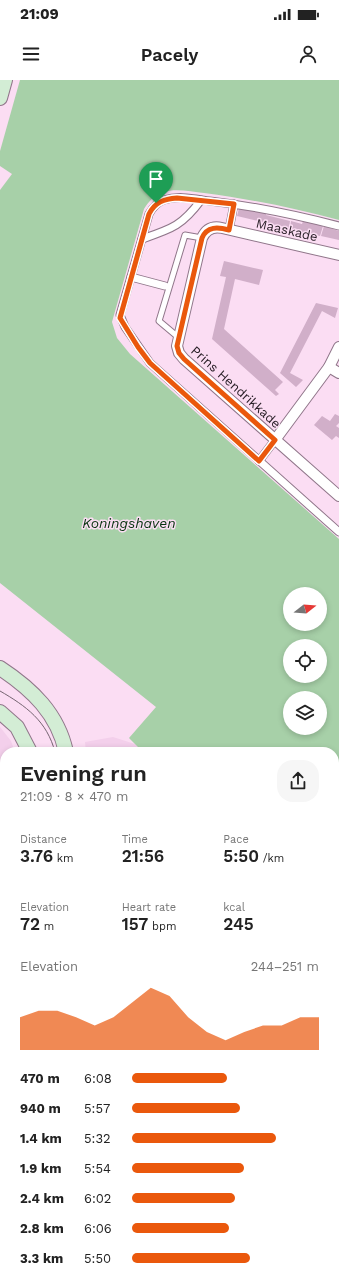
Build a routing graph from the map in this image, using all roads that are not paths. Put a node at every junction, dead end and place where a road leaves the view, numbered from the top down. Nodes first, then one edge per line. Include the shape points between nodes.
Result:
1 (5, 80) edge
2 (0, 98) edge
3 (201, 200) junction
4 (234, 204) junction
5 (339, 226) edge
6 (229, 230) junction
7 (202, 238) junction
8 (142, 239) junction
9 (339, 255) edge
10 (131, 277) junction
11 (165, 286) dead end
12 (178, 337) junction
13 (339, 347) edge
14 (329, 367) junction
15 (339, 373) edge
16 (275, 440) junction
17 (259, 461) junction
18 (339, 496) edge
19 (339, 532) edge
20 (0, 668) edge
21 (0, 712) edge
22 (27, 747) edge
23 (64, 747) edge

1 - 2 main road
3 - 4 street, Maaskade
3 - 8 street via 189,216 178,224
3 - 8 street, Maaskade via 174,198 156,203 149,214
4 - 5 street, Maaskade via 283,212
4 - 6 street
6 - 7 street, Maaskade via 213,228 206,231
6 - 9 street, Maaskade
7 - 12 street
7 - 12 lane via 185,235 159,321
8 - 10 street
10 - 11 street
10 - 17 street via 120,313 121,320 144,356
12 - 16 street, Prins Hendrikkade via 179,353
13 - 14 street
14 - 15 street
14 - 16 street
16 - 17 street, Prins Hendrikkade
16 - 18 street, Prins Hendrikkade
17 - 19 street
20 - 23 main road via 30,689 47,709
21 - 22 main road via 17,727

